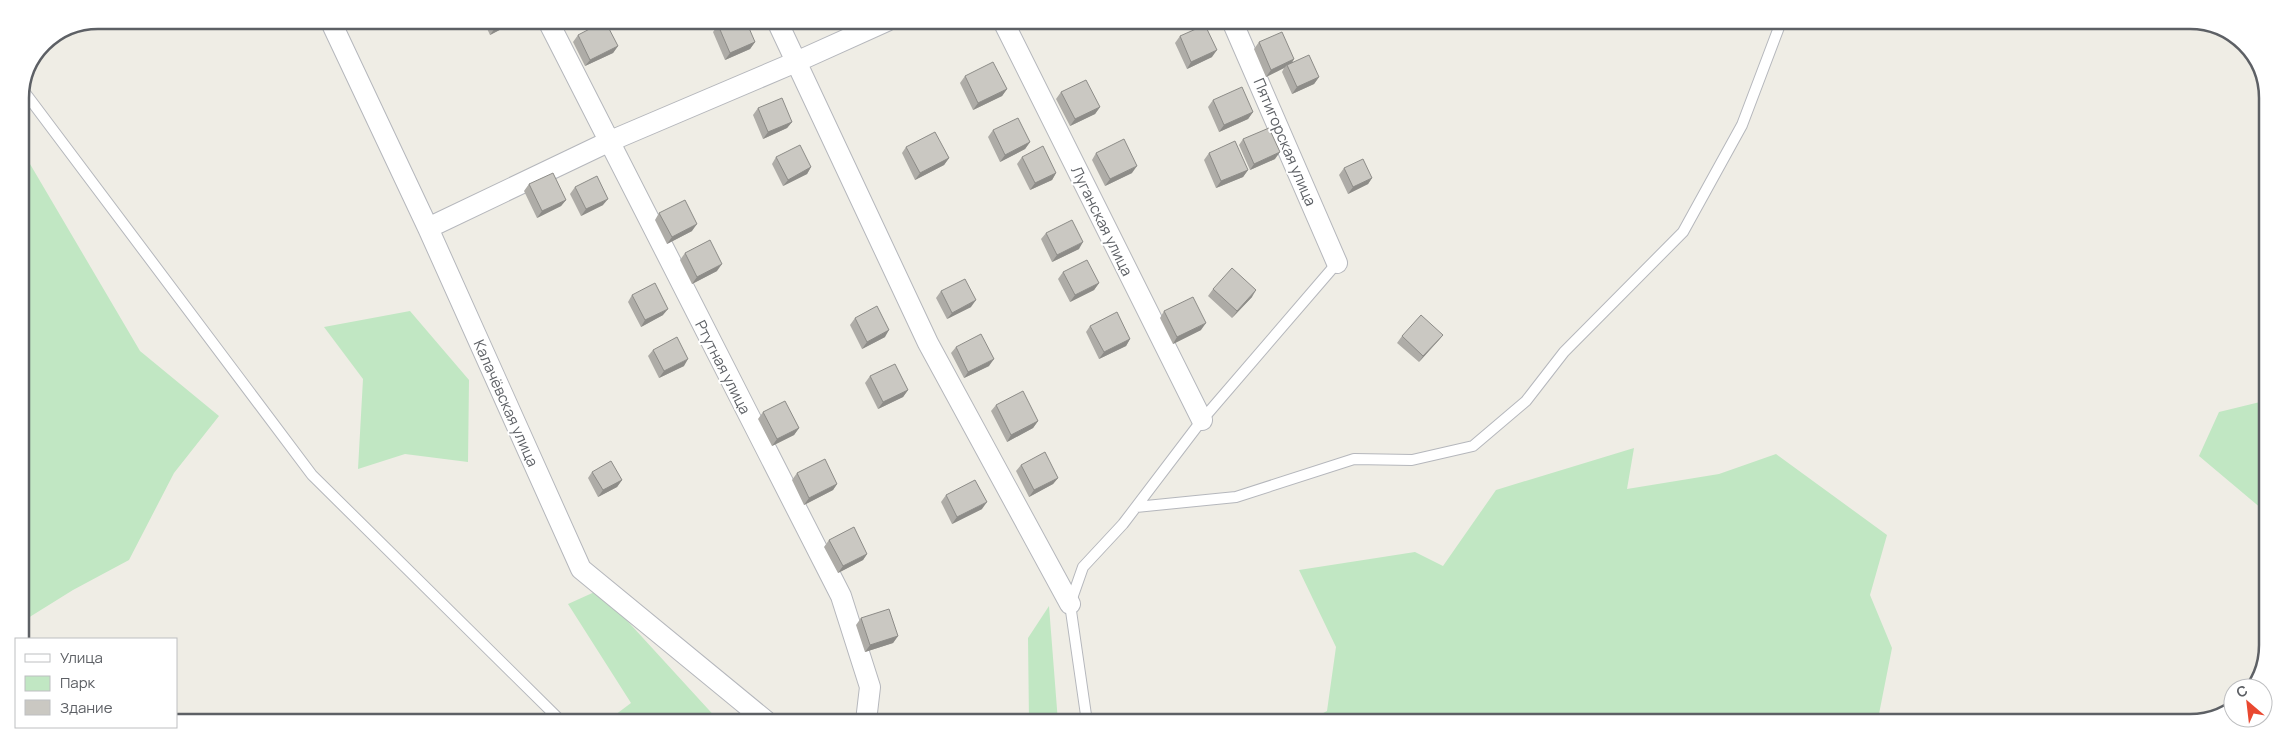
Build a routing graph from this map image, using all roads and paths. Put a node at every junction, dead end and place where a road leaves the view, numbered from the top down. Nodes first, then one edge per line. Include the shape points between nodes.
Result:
1 (334, 29) edge
2 (552, 29) edge
3 (780, 29) edge
4 (869, 29) edge
5 (1007, 29) edge
6 (1235, 29) edge
7 (1778, 29) edge
8 (796, 62) junction
9 (29, 98) edge
10 (608, 142) junction
11 (428, 228) junction
12 (1337, 263) joint
13 (1202, 420) junction
14 (1136, 507) junction
15 (1070, 604) junction
16 (554, 714) edge
17 (757, 714) edge
18 (867, 714) edge
19 (1086, 714) edge

1 - 11 street, Калачёвская улица
2 - 10 street, Ртутная улица
3 - 8 street
4 - 8 street
5 - 13 street, Луганская улица
6 - 12 street, Пятигорская улица
7 - 14 lane via 1742,126 1682,232 1564,352 1526,401 1473,446 1412,460 1354,459 1236,497
8 - 10 street
8 - 15 street via 928,343
9 - 16 lane via 312,475
10 - 11 street
10 - 18 street, Ртутная улица via 841,596 870,688
11 - 17 street, Калачёвская улица via 581,569
12 - 13 lane
13 - 14 lane
14 - 15 lane via 1083,568
15 - 19 lane

